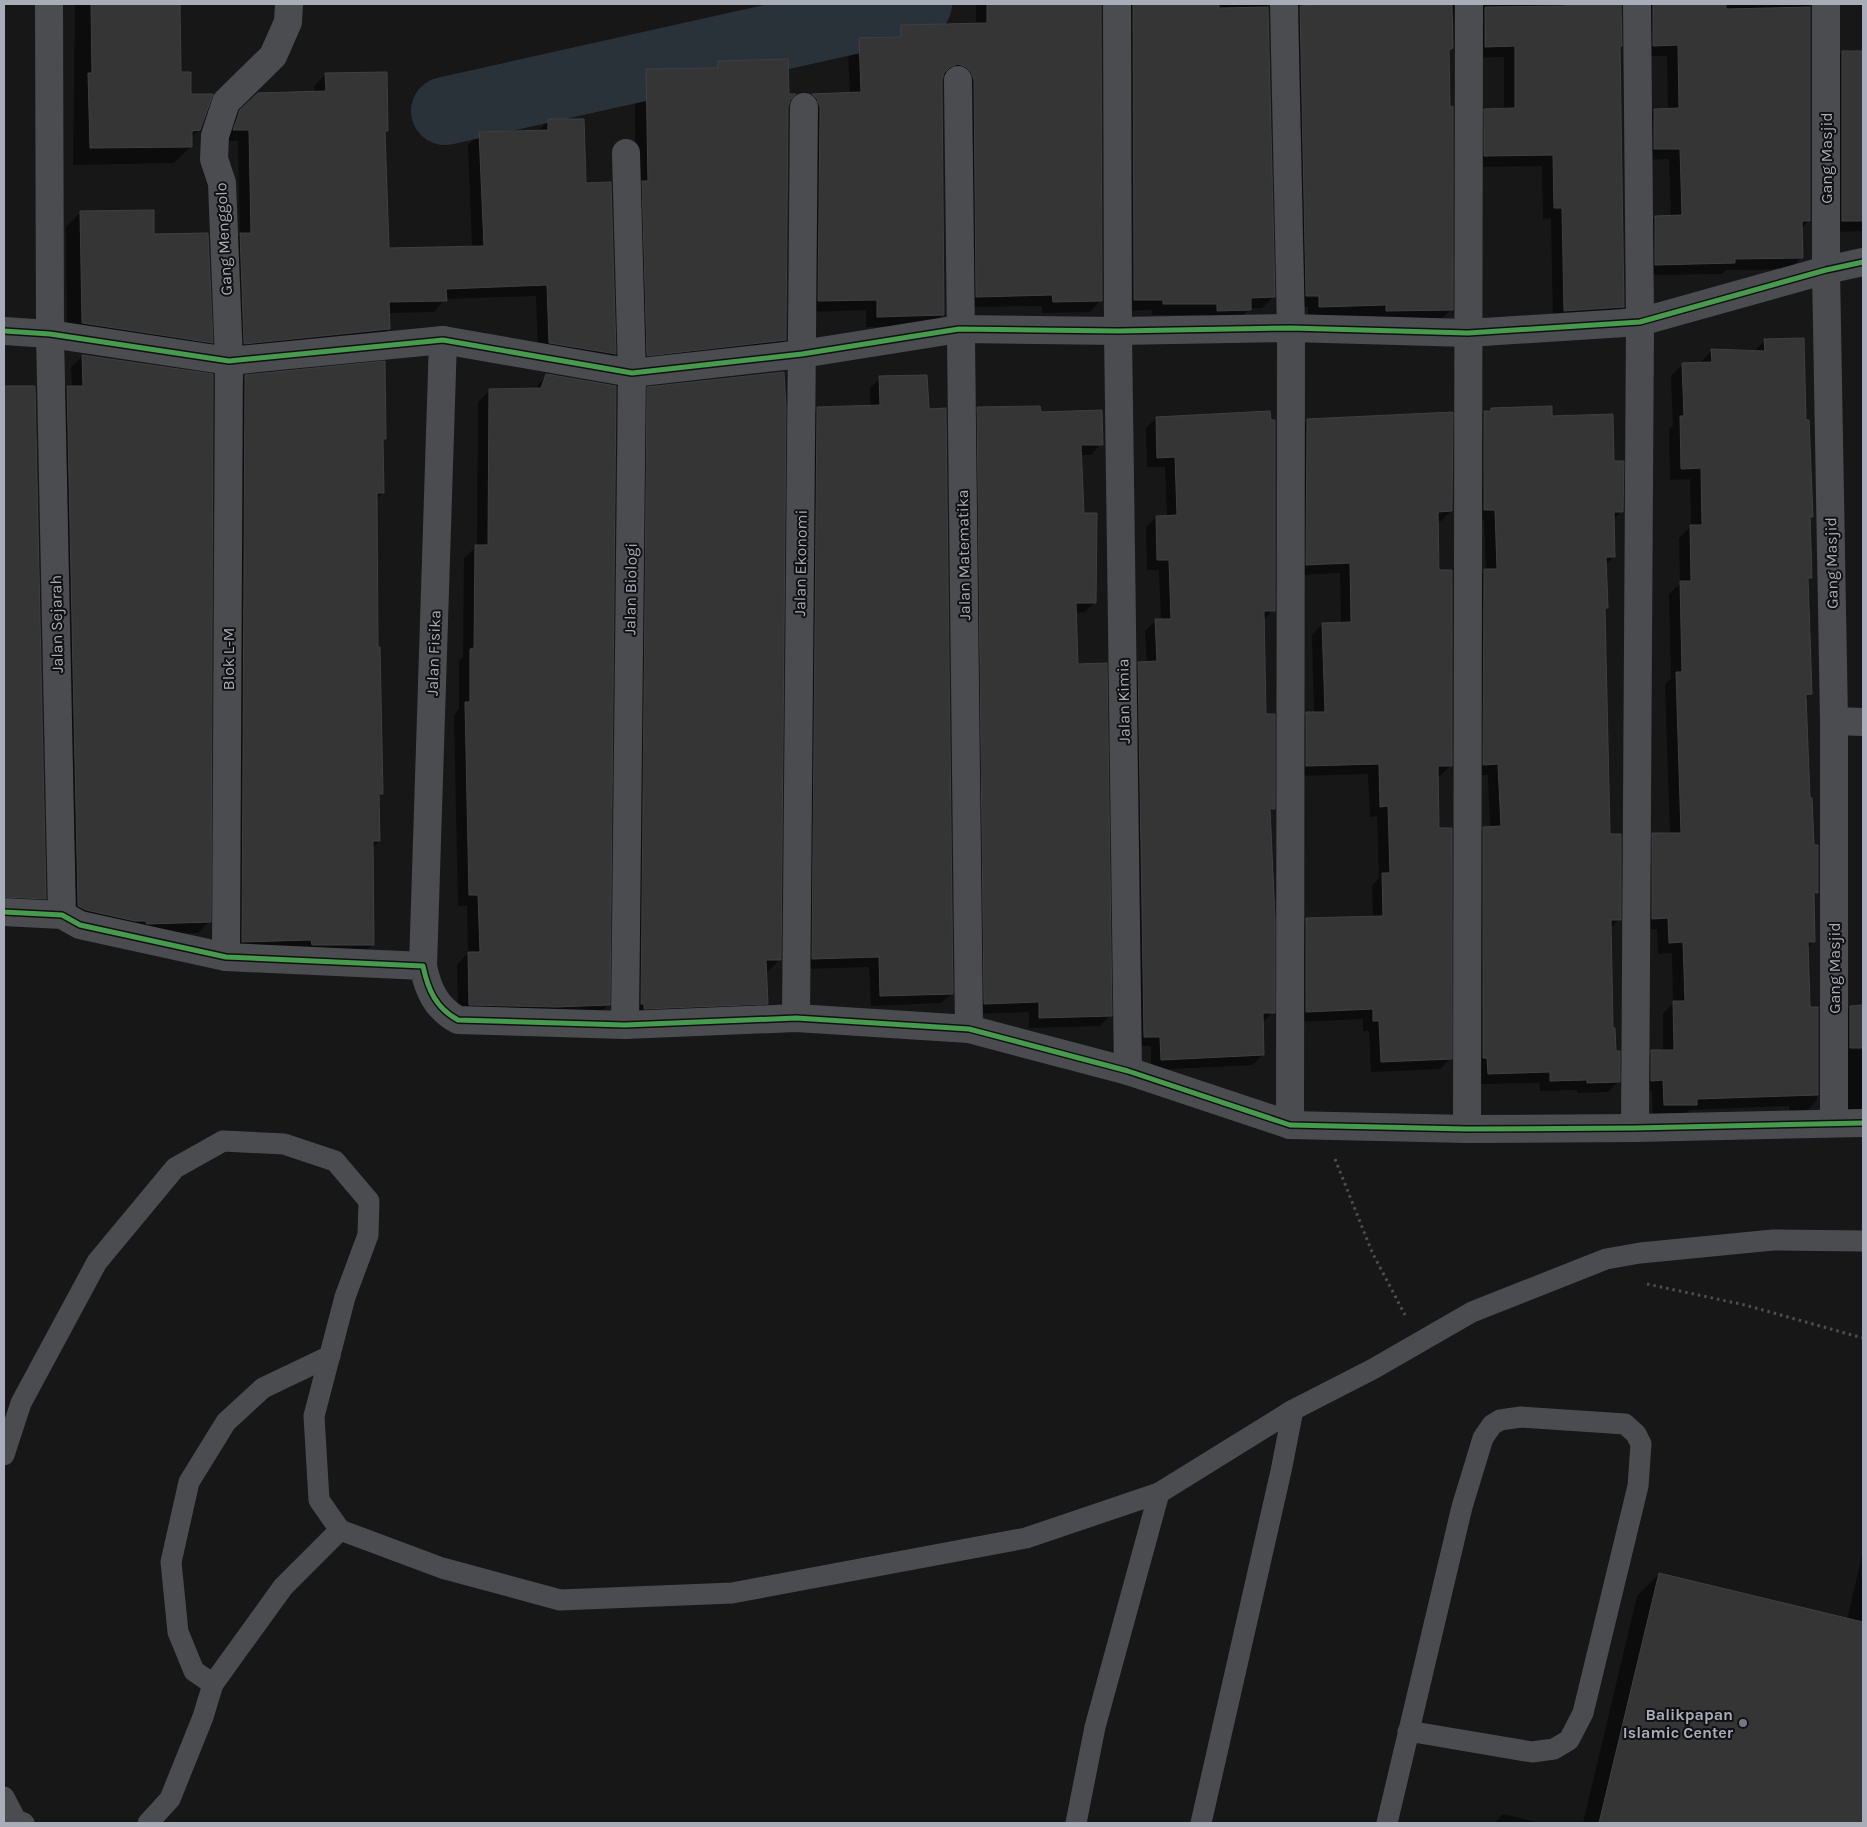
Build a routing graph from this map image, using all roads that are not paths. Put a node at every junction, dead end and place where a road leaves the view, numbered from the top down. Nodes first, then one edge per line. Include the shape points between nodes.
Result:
1 (50, 4) edge
2 (1284, 4) edge
3 (1469, 4) edge
4 (1637, 4) edge
5 (1826, 4) edge
6 (1117, 8) edge
7 (288, 13) edge
8 (958, 80) dead end
9 (804, 107) dead end
10 (626, 153) dead end
11 (1863, 262) edge
12 (1826, 270) junction
13 (1640, 322) junction
14 (1291, 328) junction
15 (960, 329) junction
16 (4, 331) edge
17 (1118, 331) junction
18 (1468, 333) junction
19 (50, 334) junction
20 (443, 340) junction
21 (802, 354) junction
22 (229, 361) junction
23 (632, 373) junction
24 (1834, 721) junction
25 (1863, 722) edge
26 (4, 912) edge
27 (62, 915) junction
28 (226, 956) junction
29 (423, 966) junction
30 (796, 1018) junction
31 (625, 1025) junction
32 (969, 1029) junction
33 (1128, 1071) junction
34 (1834, 1122) junction
35 (1863, 1123) edge
36 (1290, 1125) junction
37 (1635, 1128) junction
38 (1467, 1129) junction
39 (1863, 1241) edge
40 (330, 1356) junction
41 (1293, 1410) junction
42 (4, 1455) edge
43 (1159, 1493) junction
44 (340, 1530) junction
45 (213, 1684) junction
46 (1408, 1732) junction
47 (4, 1797) edge
48 (24, 1823) edge
49 (148, 1823) edge
50 (1076, 1823) edge
51 (1201, 1823) edge
52 (1387, 1823) edge

1 - 19 street, Jalan Sejarah
2 - 14 street
3 - 18 street
4 - 13 street
5 - 12 street, Gang Masjid
6 - 17 street, Jalan Kimia
7 - 22 street, Gang Menggolo via 273,56 226,102 215,136 214,159 222,183
8 - 15 street, Jalan Matematika
9 - 21 street, Jalan Ekonomi
10 - 23 street, Jalan Biologi
11 - 12 street
12 - 13 street
12 - 24 street, Gang Masjid
13 - 18 street
13 - 37 street
14 - 17 street
14 - 18 street
14 - 36 street
15 - 17 street
15 - 21 street
15 - 32 street, Jalan Matematika
16 - 19 street
17 - 33 street, Jalan Kimia
18 - 38 street
19 - 22 street
19 - 27 street, Jalan Sejarah
20 - 22 street
20 - 23 street
20 - 29 street, Jalan Fisika
21 - 23 street
21 - 30 street, Jalan Ekonomi
22 - 28 street, Blok L-M
23 - 31 street, Jalan Biologi
24 - 25 street
24 - 34 street, Gang Masjid
26 - 27 street
27 - 28 street via 80,925
28 - 29 street
29 - 31 street, Jalan Fisika via 434,998 444,1012 458,1020
30 - 31 street, Jalan Fisika
30 - 32 street, Jalan Fisika
32 - 33 street, Jalan Fisika
33 - 36 street, Jalan Fisika
34 - 35 street, Jalan Fisika
34 - 37 street, Jalan Fisika
36 - 38 street, Jalan Fisika
37 - 38 street, Jalan Fisika
39 - 41 lane via 1773,1240 1606,1259 1472,1312
40 - 42 lane via 345,1297 368,1235 369,1201 335,1161 284,1144 223,1141 175,1168 97,1262 21,1403
40 - 44 lane via 314,1416 320,1500
40 - 45 lane via 262,1388 226,1422 189,1482 171,1562 178,1632 194,1671
41 - 43 lane
41 - 51 lane
43 - 44 lane via 1026,1538 732,1593 560,1600 442,1568
43 - 50 lane via 1095,1727
44 - 45 lane via 283,1587
45 - 49 lane via 170,1799
46 - 46 lane via 1462,1507 1483,1438 1492,1425 1500,1420 1521,1417 1625,1424 1641,1444 1638,1486 1583,1713 1569,1740 1554,1750 1532,1752
46 - 52 lane
47 - 48 lane via 16,1820

